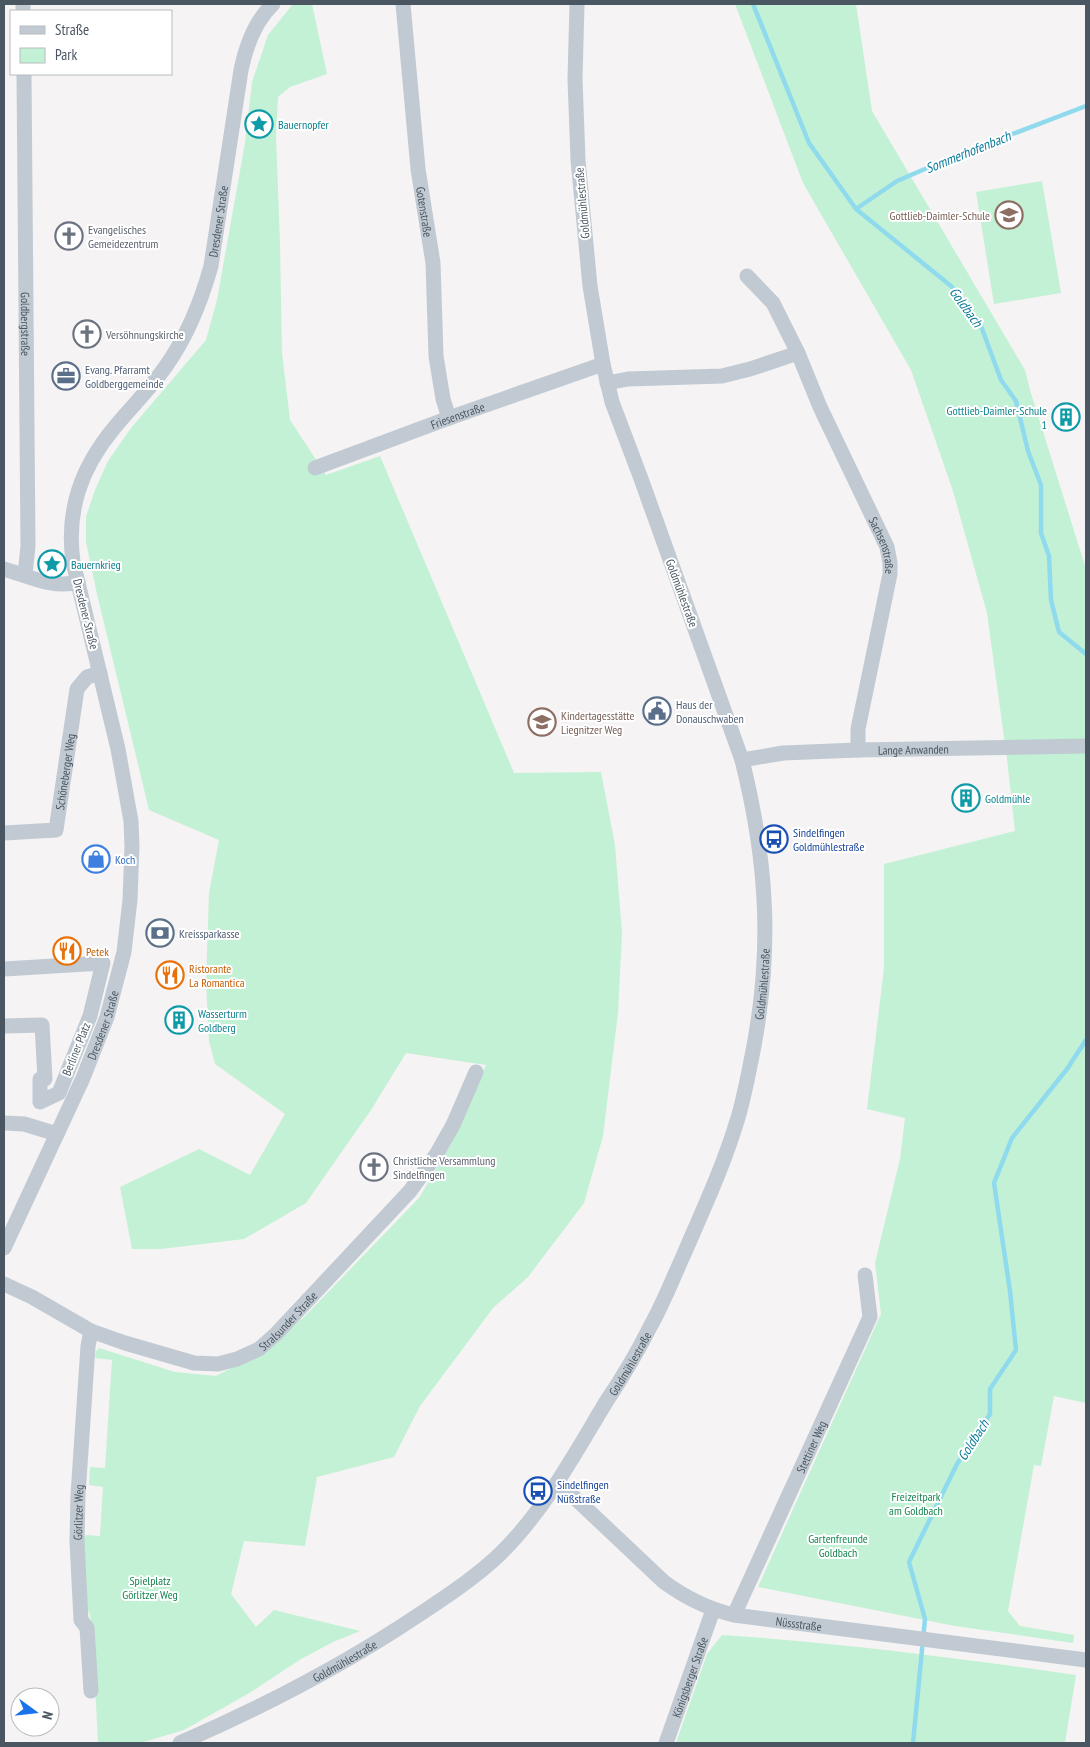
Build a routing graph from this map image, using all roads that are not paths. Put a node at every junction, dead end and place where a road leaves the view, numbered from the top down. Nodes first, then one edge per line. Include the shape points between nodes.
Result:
1 (273, 4) edge
2 (403, 4) edge
3 (577, 4) edge
4 (24, 75) edge
5 (747, 276) dead end
6 (798, 353) junction
7 (602, 364) junction
8 (607, 383) junction
9 (449, 418) junction
10 (315, 468) dead end
11 (4, 569) edge
12 (25, 575) junction
13 (78, 582) junction
14 (100, 673) junction
15 (1086, 746) edge
16 (858, 750) junction
17 (742, 760) junction
18 (4, 833) edge
19 (4, 969) edge
20 (4, 1026) edge
21 (476, 1072) dead end
22 (4, 1123) edge
23 (57, 1134) junction
24 (4, 1248) edge
25 (865, 1275) dead end
26 (4, 1284) edge
27 (91, 1331) junction
28 (558, 1482) junction
29 (713, 1610) junction
30 (734, 1614) junction
31 (1086, 1660) edge
32 (91, 1691) dead end
33 (180, 1743) edge
34 (666, 1743) edge

1 - 13 street, Dresdener Straße via 253,31 245,50 212,266 204,293 193,320 166,366 102,444 79,487 70,529
2 - 9 street, Gotenstraße via 418,169 433,263 436,356
3 - 7 street, Goldmühlestraße via 578,160 590,286
4 - 12 street, Goldbergstraße via 28,539
5 - 6 street, Sachsenstraße via 773,303
6 - 8 street via 722,376 628,379
6 - 16 street, Sachsenstraße via 820,407 888,548 889,583 858,729
7 - 8 street, Goldmühlestraße
7 - 9 street, Friesenstraße
8 - 17 street, Goldmühlestraße
9 - 10 street, Friesenstraße
11 - 12 street
12 - 13 street via 54,584
13 - 14 street, Dresdener Straße
14 - 18 street, Schöneberger Weg via 87,677 77,689 56,830
14 - 23 street, Dresdener Straße via 131,821 130,900 125,945 107,1017
15 - 16 street, Lange Anwanden
16 - 17 street, Lange Anwanden via 783,753
17 - 28 street, Goldmühlestraße via 762,856 766,949 759,1025 738,1120 707,1203 652,1325
19 - 20 street, Berliner Platz via 103,963 90,1016 59,1092 40,1102 40,1079 45,1079 42,1025
21 - 27 street, Stralsunder Straße via 454,1125 410,1191 259,1349 237,1359 205,1364 176,1359
22 - 23 street via 24,1124
23 - 24 street, Dresdener Straße
25 - 30 street, Stettiner Weg via 870,1317
26 - 27 street, Stralsunder Straße
27 - 32 street, Görlitzer Weg via 80,1455 77,1541
28 - 29 street, Nüssstraße via 664,1582
28 - 33 street, Goldmühlestraße via 532,1519 500,1554 432,1605 362,1652 294,1690
29 - 30 street, Nüssstraße
29 - 34 street, Königsberger Straße
30 - 31 street, Nüssstraße

